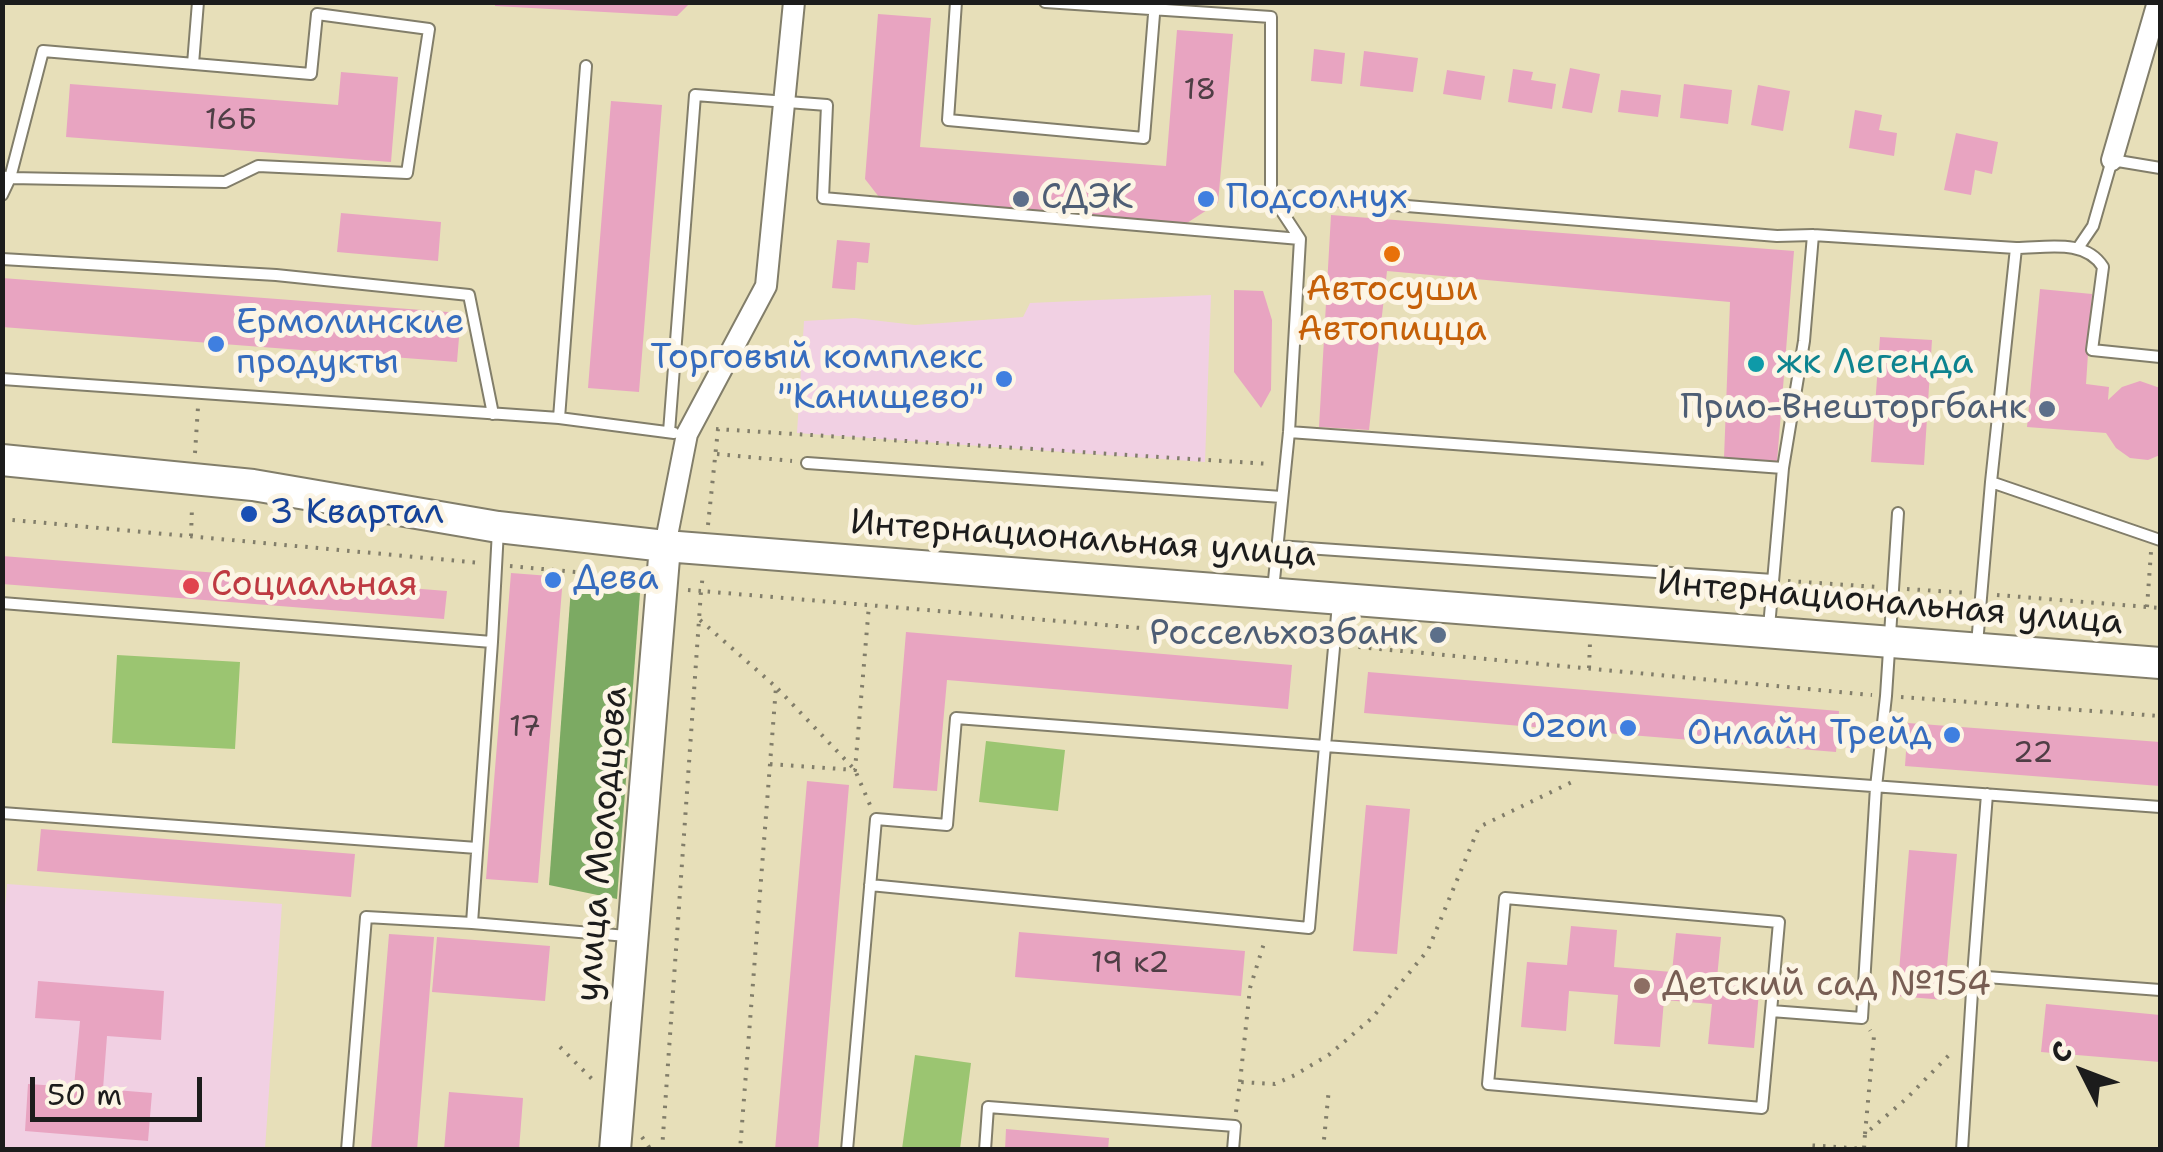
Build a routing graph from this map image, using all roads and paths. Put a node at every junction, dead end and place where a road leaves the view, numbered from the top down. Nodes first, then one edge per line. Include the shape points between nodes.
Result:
1 (198, 2) edge
2 (794, 2) edge
3 (956, 2) edge
4 (1045, 2) edge
5 (1272, 2) edge
6 (2158, 2) edge
7 (1154, 6) edge
8 (1271, 17) junction
9 (194, 64) junction
10 (586, 66) dead end
11 (786, 102) junction
12 (2112, 160) junction
13 (2160, 168) edge
14 (5, 175) edge
15 (2, 195) edge
16 (1272, 195) junction
17 (1813, 235) junction
18 (1300, 239) junction
19 (2016, 248) junction
20 (2078, 248) junction
21 (2, 259) edge
22 (2160, 357) edge
23 (2, 379) edge
24 (493, 414) junction
25 (559, 418) junction
26 (718, 429) junction
27 (1290, 432) junction
28 (678, 433) junction
29 (717, 454) junction
30 (2, 460) edge
31 (807, 463) joint
32 (1286, 464) junction
33 (1783, 468) junction
34 (1990, 482) junction
35 (1282, 497) junction
36 (1898, 513) dead end
37 (2, 519) edge
38 (498, 527) junction
39 (2156, 540) edge
40 (665, 546) junction
41 (1277, 546) junction
42 (705, 548) junction
43 (496, 565) junction
44 (597, 574) dead end
45 (1773, 580) junction
46 (702, 591) junction
47 (1272, 592) junction
48 (1653, 595) dead end
49 (1338, 598) junction
50 (1771, 602) junction
51 (2, 603) edge
52 (868, 605) junction
53 (2147, 607) dead end
54 (699, 620) junction
55 (1768, 633) junction
56 (1889, 641) junction
57 (492, 642) junction
58 (1334, 644) junction
59 (1977, 649) junction
60 (2160, 663) edge
61 (776, 687) junction
62 (1886, 696) junction
63 (2160, 716) edge
64 (1325, 746) junction
65 (770, 764) junction
66 (1603, 767) junction
67 (854, 770) junction
68 (1876, 786) junction
69 (1987, 794) junction
70 (2160, 808) edge
71 (2, 812) edge
72 (876, 819) junction
73 (477, 848) junction
74 (870, 885) junction
75 (472, 923) junction
76 (1271, 924) junction
77 (633, 936) junction
78 (1973, 976) junction
79 (2160, 990) edge
80 (1771, 1011) junction
81 (1862, 1018) junction
82 (1969, 1035) junction
83 (1240, 1082) junction
84 (1328, 1088) dead end
85 (1235, 1126) junction
86 (1866, 1134) junction
87 (1864, 1149) edge
88 (346, 1150) edge
89 (615, 1150) edge
90 (662, 1150) edge
91 (740, 1150) edge
92 (847, 1150) edge
93 (985, 1150) edge
94 (1232, 1150) edge
95 (1323, 1150) edge
96 (1806, 1150) edge
97 (1962, 1150) edge

1 - 9 lane
2 - 11 street
3 - 7 lane via 948,120 1144,138
4 - 7 lane
5 - 8 lane
6 - 12 street
7 - 8 lane
8 - 16 lane
9 - 14 lane via 43,52
9 - 14 lane via 311,74 317,14 430,29 407,173 258,166 225,182
10 - 25 lane
11 - 18 lane via 827,105 824,198
11 - 28 street via 766,286
11 - 28 lane via 694,95
12 - 13 lane
12 - 20 lane via 2093,226
14 - 15 lane
16 - 17 lane
16 - 18 lane
17 - 19 lane
17 - 33 lane
18 - 27 lane
19 - 20 lane
19 - 34 lane
20 - 22 lane via 2102,266 2092,350
21 - 24 lane via 276,274 469,294
23 - 24 lane
24 - 25 lane
25 - 28 lane
26 - 28 path
26 - 29 path
26 - 32 path
27 - 32 lane
27 - 33 lane
28 - 40 street
29 - 31 path
29 - 42 path
30 - 38 main road, Интернациональная улица via 252,485
31 - 35 lane
32 - 35 lane
33 - 45 lane
34 - 39 lane
34 - 59 lane
35 - 41 lane
36 - 56 lane
37 - 43 path
38 - 40 main road, Интернациональная улица
38 - 43 lane
39 - 53 path
40 - 42 main road, Интернациональная улица
40 - 77 main road, улица Молодцова
41 - 45 lane
41 - 47 lane
42 - 46 path
42 - 47 main road, Интернациональная улица
43 - 44 path
43 - 57 lane
45 - 50 lane
46 - 52 path
46 - 54 path
47 - 49 main road, Интернациональная улица
48 - 50 path
49 - 55 main road, Интернациональная улица
49 - 58 lane
50 - 55 lane
51 - 57 lane
52 - 58 path
52 - 67 path
54 - 61 path
54 - 90 path
55 - 56 main road, Интернациональная улица
56 - 59 main road, Интернациональная улица
56 - 62 lane
57 - 73 lane
58 - 62 path
58 - 64 lane
59 - 60 main road, Интернациональная улица
61 - 65 path
61 - 67 path
62 - 63 path
62 - 68 lane
64 - 66 lane
64 - 72 lane via 956,718 947,825
64 - 76 lane via 1310,928
65 - 67 path
65 - 91 path
66 - 68 lane
66 - 83 path via 1479,828 1428,950 1372,1018 1295,1076 1275,1084
67 - 72 path
68 - 69 lane
68 - 81 lane
69 - 70 lane
69 - 78 lane
71 - 73 lane
72 - 74 lane
73 - 75 lane
74 - 76 lane
74 - 92 lane
75 - 77 lane
75 - 88 lane via 366,917
76 - 83 path via 1250,988
77 - 89 main road, улица Молодцова
78 - 79 lane
78 - 82 lane
80 - 80 lane via 1762,1108 1488,1084 1505,898 1778,922
80 - 81 lane
81 - 86 path via 1874,1036
82 - 86 path
82 - 97 lane
83 - 85 path
84 - 95 path
85 - 93 lane via 988,1107
85 - 94 lane
86 - 87 path
87 - 96 path

